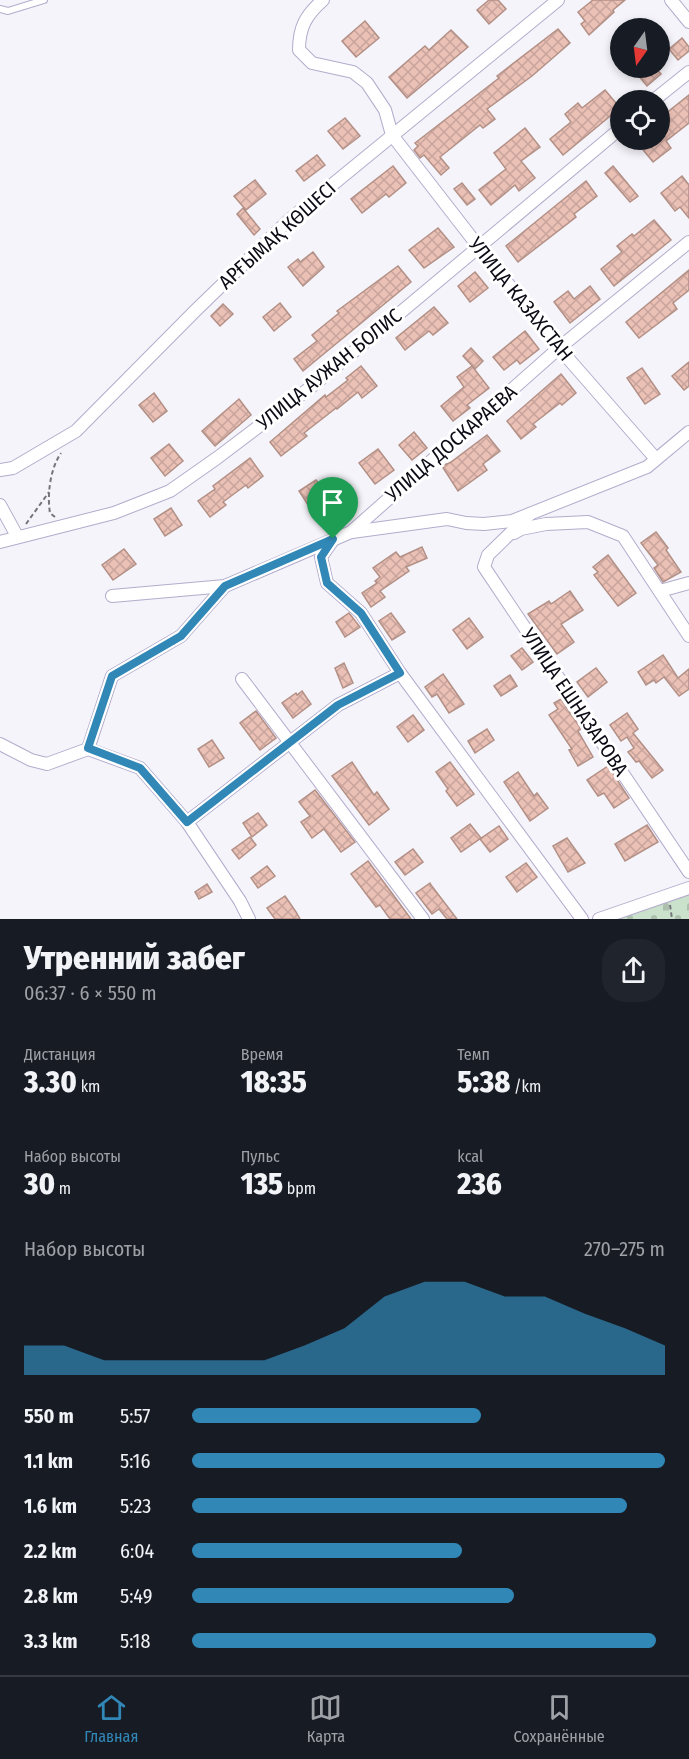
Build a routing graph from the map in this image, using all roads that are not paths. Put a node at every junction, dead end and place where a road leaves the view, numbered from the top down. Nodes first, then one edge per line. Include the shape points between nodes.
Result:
1 (44, 0) edge
2 (323, 0) edge
3 (558, 0) edge
4 (671, 0) edge
5 (0, 9) edge
6 (689, 22) edge
7 (689, 72) edge
8 (666, 90) edge
9 (393, 135) junction
10 (610, 137) edge
11 (689, 242) edge
12 (478, 246) junction
13 (559, 348) junction
14 (689, 432) edge
15 (656, 459) junction
16 (0, 470) edge
17 (0, 505) edge
18 (530, 514) junction
19 (351, 532) junction
20 (17, 536) junction
21 (509, 536) junction
22 (333, 539) junction
23 (0, 542) edge
24 (689, 583) edge
25 (225, 586) junction
26 (660, 591) junction
27 (112, 596) dead end
28 (689, 636) edge
29 (400, 673) junction
30 (242, 679) dead end
31 (291, 742) junction
32 (0, 744) edge
33 (88, 748) junction
34 (187, 822) junction
35 (689, 872) edge
36 (689, 888) edge
37 (249, 919) edge
38 (423, 919) edge
39 (582, 919) edge
40 (599, 919) edge

1 - 5 lane via 8,11
2 - 9 street, УЛИЦА КАЗАХСТАН via 299,32 299,50 312,63 353,72 367,83 385,110
3 - 9 street, АРҒЫМАҚ КӨШЕСІ
4 - 6 street
7 - 8 street
9 - 12 street, УЛИЦА КАЗАХСТАН
9 - 16 street, АРҒЫМАҚ КӨШЕСІ via 288,221 76,431 14,468
10 - 12 street, УЛИЦА АУЖАН БОЛИС
11 - 13 street, УЛИЦА ДОСКАРАЕВА
12 - 13 street, УЛИЦА КАЗАХСТАН
12 - 20 street, УЛИЦА АУЖАН БОЛИС via 315,384 170,491 114,513
13 - 15 street, УЛИЦА КАЗАХСТАН
13 - 19 street, УЛИЦА ДОСКАРАЕВА
14 - 15 street
15 - 18 street
17 - 20 street
18 - 19 street via 493,523 447,519
18 - 21 street, УЛИЦА ЕШНАЗАРОВА
19 - 22 street, УЛИЦА ДОСКАРАЕВА
20 - 23 street, УЛИЦА АУЖАН БОЛИС
21 - 26 street, УЛИЦА ЕШНАЗАРОВА via 546,524 588,522 623,536
21 - 35 street, УЛИЦА ЕШНАЗАРОВА via 488,555 484,567
22 - 25 street, УЛИЦА ДОСКАРАЕВА
22 - 29 street via 321,557 327,583 361,613
24 - 26 street
25 - 27 street, УЛИЦА ДОСКАРАЕВА
25 - 33 street via 181,636 112,676
26 - 28 street, УЛИЦА ЕШНАЗАРОВА
29 - 31 street via 338,705
29 - 39 street
30 - 31 street
31 - 34 street
31 - 38 street
32 - 33 street via 47,764
33 - 34 street via 140,768
34 - 37 street
36 - 40 street

